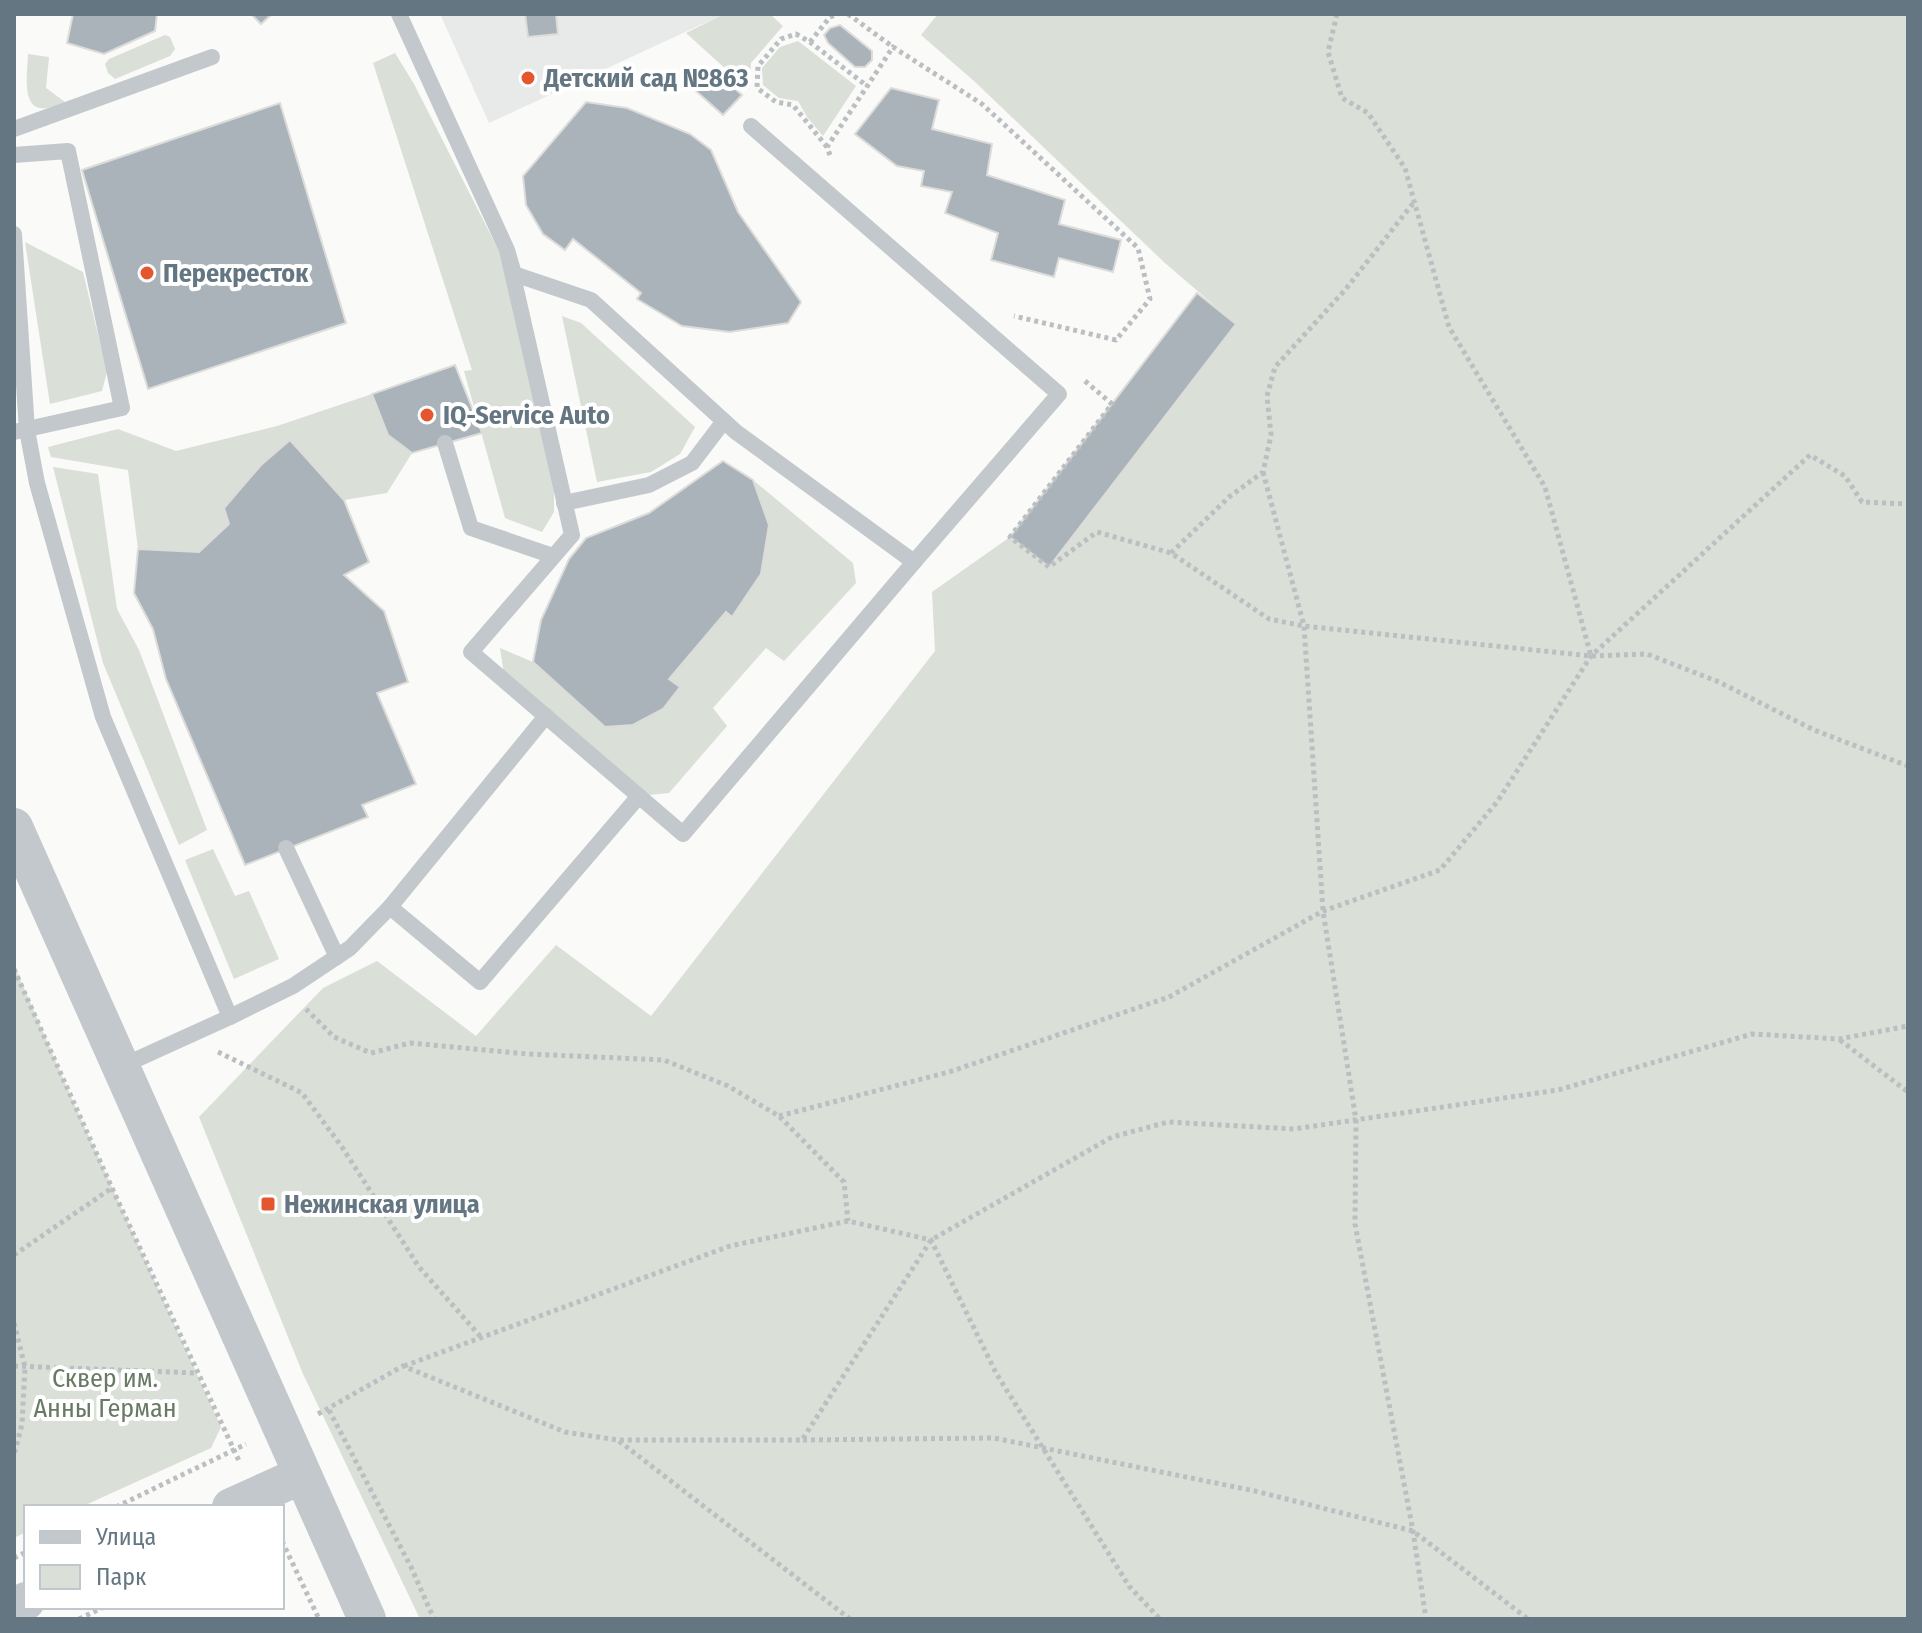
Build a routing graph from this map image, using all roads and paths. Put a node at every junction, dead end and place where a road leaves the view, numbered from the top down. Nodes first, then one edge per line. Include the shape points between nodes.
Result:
1 (399, 14) edge
2 (838, 14) edge
3 (848, 14) edge
4 (1337, 14) edge
5 (810, 42) junction
6 (893, 47) junction
7 (212, 57) dead end
8 (867, 86) junction
9 (751, 126) dead end
10 (14, 129) edge
11 (827, 147) junction
12 (14, 155) edge
13 (834, 164) dead end
14 (1414, 202) junction
15 (14, 234) edge
16 (507, 250) junction
17 (1021, 325) dead end
18 (1078, 374) dead end
19 (724, 421) junction
20 (21, 431) edge
21 (445, 443) dead end
22 (1263, 472) junction
23 (564, 503) junction
24 (1908, 504) edge
25 (1171, 553) junction
26 (553, 556) junction
27 (914, 562) junction
28 (1304, 626) junction
29 (1591, 656) junction
30 (546, 716) junction
31 (1908, 766) edge
32 (639, 796) junction
33 (14, 827) edge
34 (286, 848) dead end
35 (390, 907) junction
36 (1323, 911) junction
37 (337, 957) junction
38 (14, 969) edge
39 (293, 986) junction
40 (230, 1017) junction
41 (1908, 1026) edge
42 (1839, 1039) junction
43 (205, 1045) dead end
44 (122, 1066) junction
45 (1908, 1092) edge
46 (779, 1116) junction
47 (1356, 1120) junction
48 (112, 1188) junction
49 (848, 1221) junction
50 (931, 1240) junction
51 (14, 1255) edge
52 (14, 1323) edge
53 (480, 1336) junction
54 (14, 1366) edge
55 (403, 1366) junction
56 (25, 1367) junction
57 (197, 1373) junction
58 (618, 1440) junction
59 (802, 1440) junction
60 (1043, 1448) junction
61 (14, 1455) edge
62 (302, 1475) junction
63 (120, 1505) edge
64 (235, 1505) edge
65 (1413, 1531) junction
66 (284, 1545) edge
67 (100, 1609) edge
68 (79, 1619) edge
69 (319, 1619) edge
70 (367, 1619) edge
71 (434, 1619) edge
72 (850, 1619) edge
73 (1160, 1619) edge
74 (1426, 1619) edge
75 (1528, 1619) edge

1 - 16 lane
2 - 5 path
3 - 6 path
4 - 14 path via 1328,52 1342,98 1368,113 1405,168
5 - 8 path
5 - 11 path via 796,34 781,39 758,66 757,88 776,102 793,105
6 - 8 path
6 - 17 path via 982,104 1138,248 1150,299 1116,340 1009,315
7 - 10 lane
8 - 11 path
9 - 27 lane via 1059,394
11 - 13 path
12 - 20 lane via 68,151 122,408
14 - 22 path via 1275,367 1267,396 1271,435
14 - 29 path via 1449,327 1545,487
15 - 20 lane
16 - 19 lane via 514,274 591,300
16 - 23 lane
18 - 25 path via 1112,404 1010,537 1049,567 1097,532
19 - 23 lane via 692,463 649,485
19 - 27 lane
20 - 40 lane via 103,717
21 - 26 lane via 471,528
22 - 25 path
22 - 28 path
23 - 26 lane via 572,535
24 - 29 path via 1862,502 1845,476 1810,455
25 - 28 path via 1269,619
26 - 30 lane via 471,652
27 - 32 lane via 683,834
28 - 29 path
28 - 36 path
29 - 31 path via 1647,654
29 - 36 path via 1497,802 1440,870
30 - 32 lane
30 - 35 lane
32 - 35 lane via 480,982
33 - 44 street
34 - 37 lane
35 - 37 lane
36 - 46 path via 1169,997 949,1072
36 - 47 path
37 - 39 lane
38 - 48 path
39 - 40 lane
39 - 46 path via 304,1007 334,1037 371,1053 410,1043 664,1060 728,1086
40 - 44 lane
41 - 42 path
42 - 45 path
42 - 47 path via 1752,1034 1558,1090
43 - 53 path via 302,1093 419,1267
44 - 62 street
46 - 49 path via 844,1182
47 - 50 path via 1294,1129 1168,1122 1112,1137
47 - 65 path via 1355,1224
48 - 51 path
48 - 57 path
49 - 50 path
49 - 53 path via 730,1246
50 - 59 path
50 - 60 path via 996,1373
52 - 56 path
53 - 55 path
54 - 56 path
55 - 58 path via 565,1432
55 - 71 path via 329,1410
56 - 57 path
56 - 61 path via 22,1424
57 - 63 path via 232,1449
58 - 59 path
58 - 72 path
59 - 60 path via 994,1438
60 - 65 path via 1255,1491
60 - 73 path via 1129,1586
62 - 64 street
62 - 70 street
65 - 74 path
65 - 75 path
66 - 69 path
67 - 68 path

